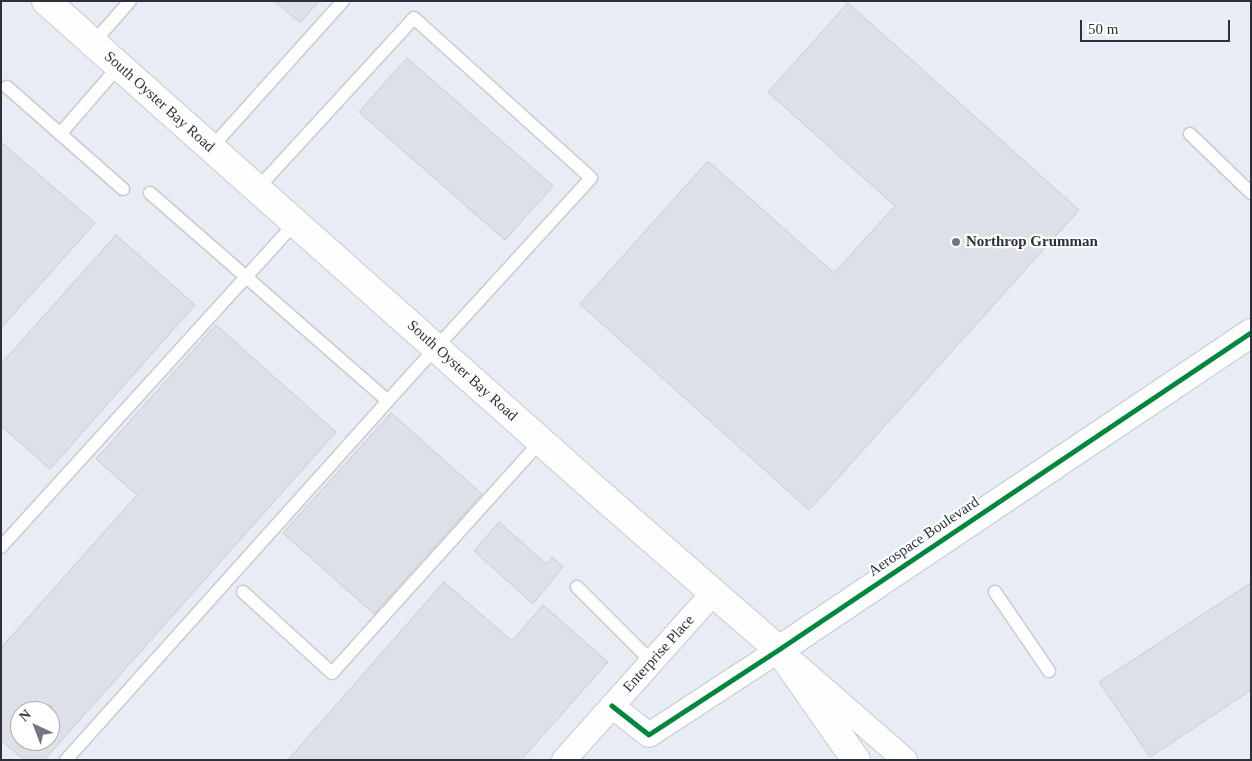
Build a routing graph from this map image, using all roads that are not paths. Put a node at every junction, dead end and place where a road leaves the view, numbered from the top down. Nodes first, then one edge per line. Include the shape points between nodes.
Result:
1 (46, 1) edge
2 (130, 1) edge
3 (343, 1) edge
4 (93, 43) junction
5 (119, 66) junction
6 (7, 87) dead end
7 (60, 134) junction
8 (1190, 134) dead end
9 (211, 148) junction
10 (123, 189) dead end
11 (257, 189) junction
12 (150, 193) dead end
13 (1251, 193) edge
14 (295, 222) junction
15 (246, 277) junction
16 (1251, 333) edge
17 (436, 348) junction
18 (388, 401) junction
19 (541, 441) junction
20 (1, 547) edge
21 (576, 587) dead end
22 (243, 592) dead end
23 (714, 592) junction
24 (995, 592) dead end
25 (779, 650) junction
26 (652, 662) junction
27 (1049, 671) dead end
28 (612, 706) junction
29 (66, 760) edge
30 (564, 760) edge
31 (856, 760) edge
32 (904, 760) edge

1 - 4 main road, South Oyster Bay Road
2 - 4 lane
3 - 9 lane
4 - 5 main road, South Oyster Bay Road
5 - 7 lane
5 - 9 main road, South Oyster Bay Road
6 - 7 lane
7 - 10 lane
8 - 13 lane
9 - 11 main road, South Oyster Bay Road
11 - 14 main road, South Oyster Bay Road
11 - 17 lane via 414,18 591,178
12 - 15 lane
14 - 15 lane
14 - 17 main road, South Oyster Bay Road
15 - 18 lane
15 - 20 lane
16 - 25 main road, Aerospace Boulevard
17 - 18 lane
17 - 19 main road, South Oyster Bay Road
18 - 29 lane
19 - 22 lane via 332,673
19 - 23 main road, South Oyster Bay Road
21 - 26 lane
23 - 25 main road, South Oyster Bay Road
23 - 26 street, Enterprise Place
24 - 27 lane
25 - 28 street, Aerospace Boulevard via 649,735
25 - 31 main road, South Oyster Bay Road
25 - 32 street
26 - 28 street, Enterprise Place
28 - 30 street, Enterprise Place

